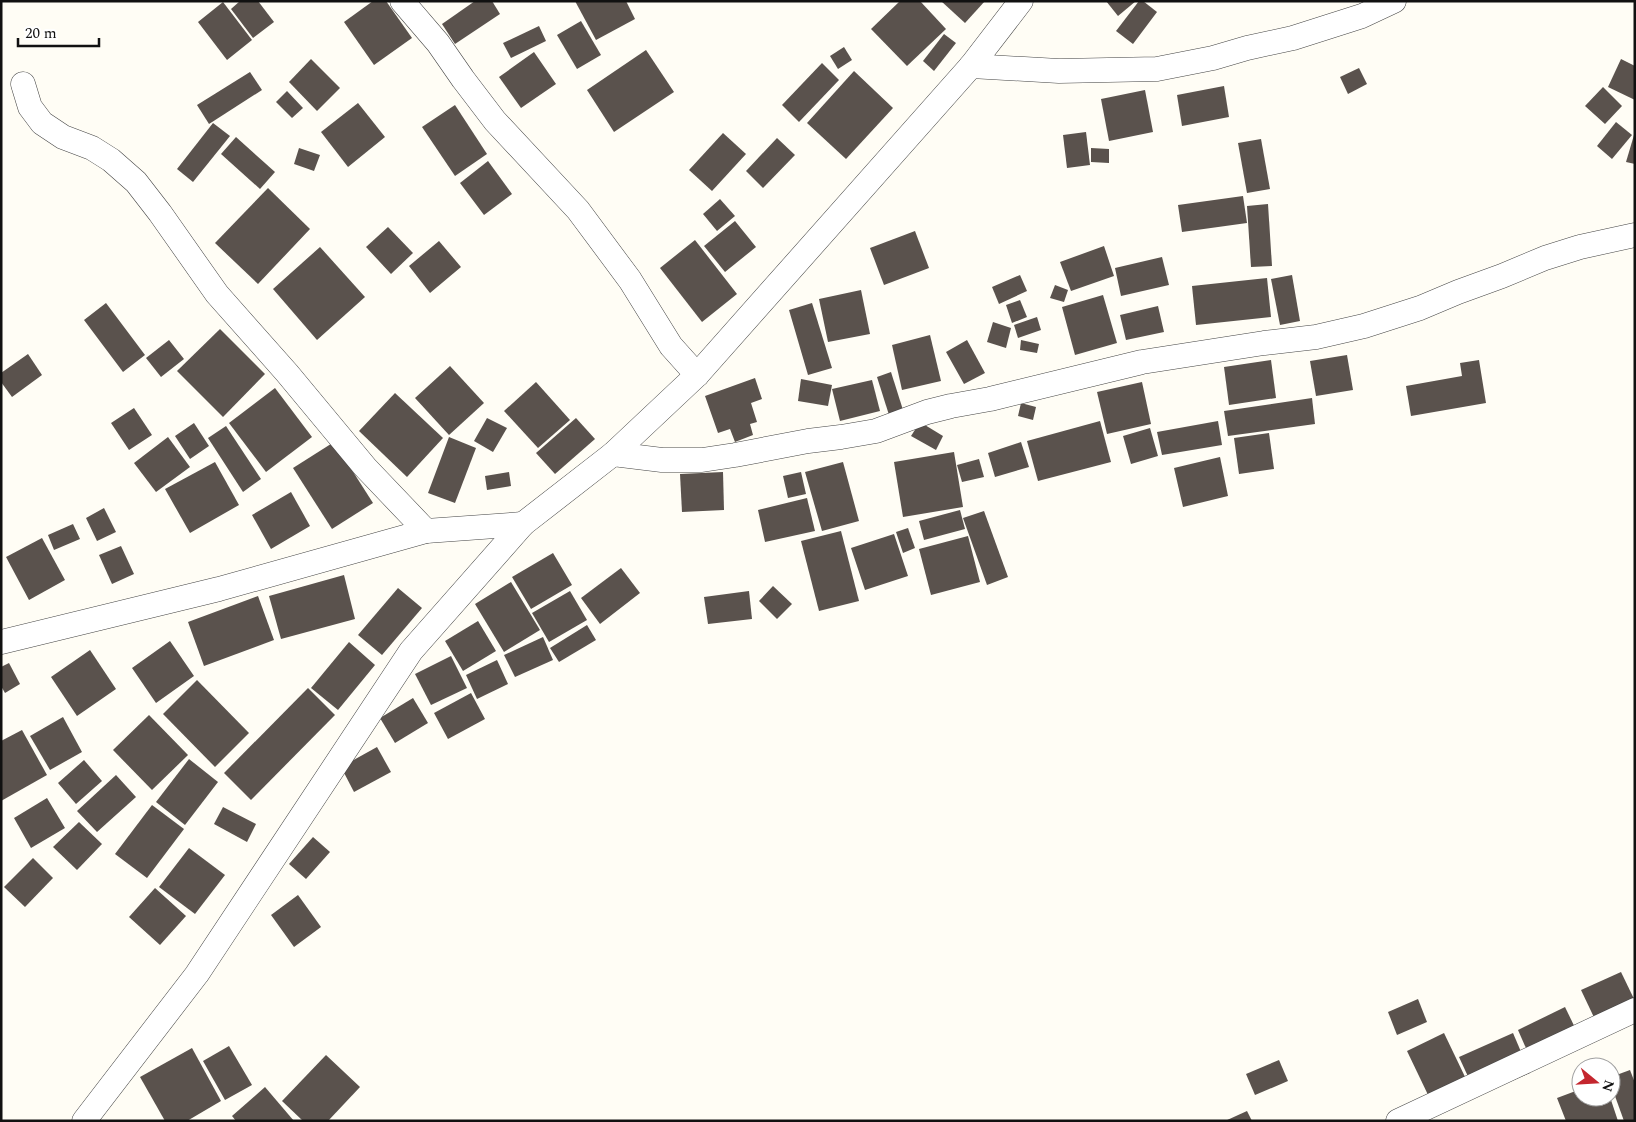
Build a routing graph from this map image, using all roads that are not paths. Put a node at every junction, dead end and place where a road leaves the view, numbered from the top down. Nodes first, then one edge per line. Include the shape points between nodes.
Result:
1 (402, 1) edge
2 (1021, 1) edge
3 (1394, 1) edge
4 (971, 66) junction
5 (23, 84) dead end
6 (1635, 235) edge
7 (697, 375) junction
8 (613, 454) junction
9 (523, 524) junction
10 (426, 531) junction
11 (1, 642) edge
12 (1635, 1010) edge
13 (84, 1121) edge
14 (1398, 1121) edge

1 - 7 street via 496,120 578,210 630,280 671,346
2 - 4 street
3 - 4 street via 1362,16 1293,38 1157,68 1059,70
4 - 7 street
5 - 10 street via 30,107 42,123 63,137 92,148 136,182 217,294 365,467
6 - 8 street via 1545,258 1420,308 1316,337 1142,362 951,406 876,431 735,455 702,460 662,460
7 - 8 street
8 - 9 street
9 - 10 street
9 - 13 street via 411,651 197,974
10 - 11 street via 219,589
12 - 14 street

